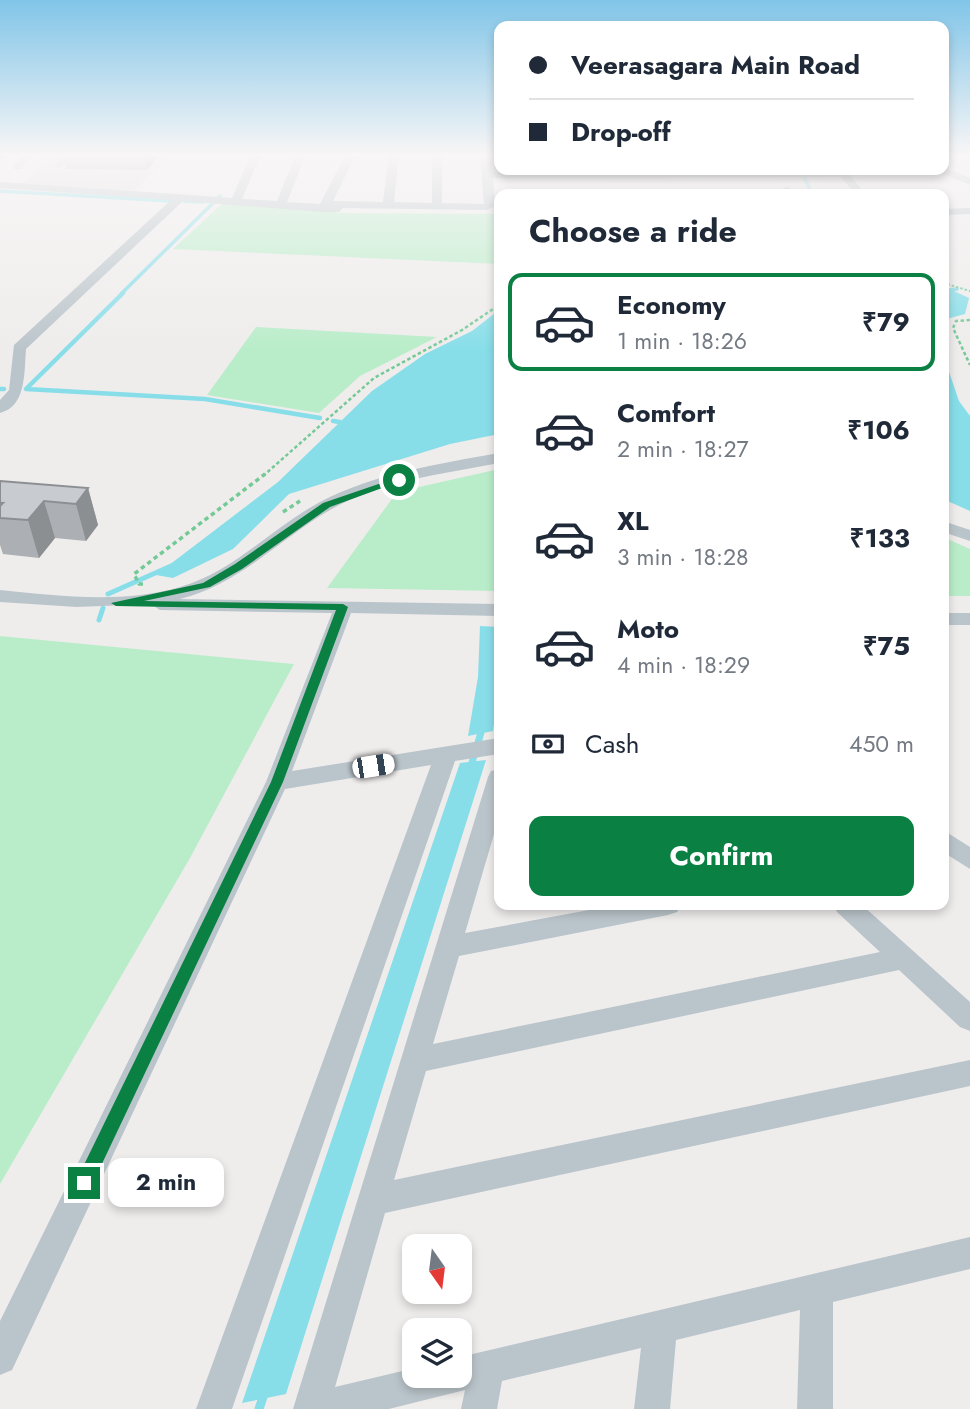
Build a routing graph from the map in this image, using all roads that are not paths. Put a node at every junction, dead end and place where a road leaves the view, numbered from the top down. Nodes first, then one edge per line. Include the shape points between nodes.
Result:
1 (157, 220) edge
2 (0, 409) edge
3 (494, 459) edge
4 (949, 528) edge
5 (970, 536) edge
6 (0, 596) edge
7 (116, 603) junction
8 (343, 607) junction
9 (494, 610) edge
10 (949, 619) edge
11 (970, 619) edge
12 (494, 746) edge
13 (453, 753) junction
14 (277, 782) junction
15 (494, 808) edge
16 (949, 844) edge
17 (488, 845) edge
18 (970, 860) edge
19 (642, 910) edge
20 (851, 910) edge
21 (448, 947) junction
22 (904, 958) junction
23 (970, 1019) edge
24 (414, 1061) junction
25 (970, 1073) edge
26 (373, 1200) junction
27 (970, 1253) edge
28 (817, 1289) junction
29 (660, 1327) junction
30 (0, 1358) edge
31 (472, 1372) edge
32 (403, 1388) edge
33 (472, 1388) edge
34 (214, 1409) edge
35 (313, 1409) edge
36 (479, 1409) edge
37 (652, 1409) edge
38 (815, 1409) edge

1 - 2 street via 19,348 16,391
3 - 7 street via 379,486 326,505 206,585
4 - 5 street
6 - 7 street
7 - 8 street
8 - 9 street
8 - 14 street
10 - 11 street
12 - 13 street
13 - 14 street
13 - 34 street
14 - 30 street
15 - 17 street
16 - 18 street
17 - 21 street
19 - 21 street
20 - 22 street
21 - 24 street
22 - 23 street
22 - 24 street
24 - 26 street
25 - 26 street
26 - 35 street
27 - 28 street
28 - 29 street
28 - 38 street
29 - 31 street
29 - 37 street
32 - 35 street
33 - 36 street

